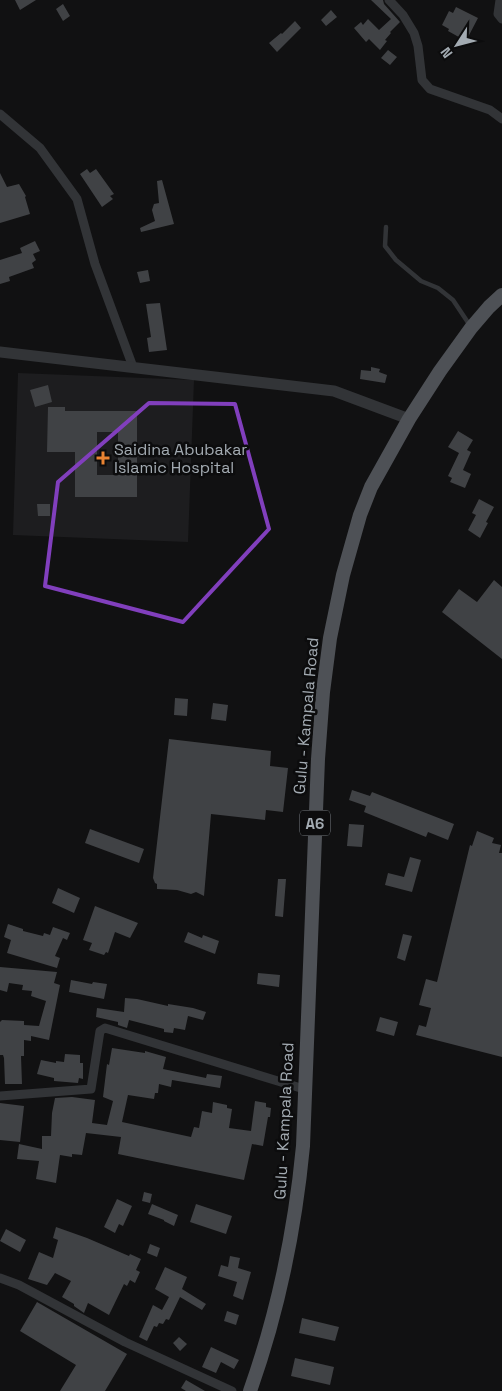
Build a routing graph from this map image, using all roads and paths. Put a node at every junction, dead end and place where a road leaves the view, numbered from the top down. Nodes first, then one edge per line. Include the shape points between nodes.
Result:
1 (389, 0) edge
2 (500, 0) edge
3 (502, 19) edge
4 (0, 114) edge
5 (502, 119) edge
6 (386, 227) dead end
7 (502, 296) edge
8 (471, 328) junction
9 (0, 352) edge
10 (133, 367) junction
11 (409, 419) junction
12 (304, 1089) junction
13 (0, 1096) edge
14 (0, 1278) edge
15 (232, 1391) edge
16 (250, 1391) edge

1 - 5 street via 414,33 422,80 430,89 490,110
2 - 3 street via 498,14
4 - 10 street via 40,148 77,199 95,264
6 - 8 lane via 385,246 396,260 421,281 438,288 453,300
7 - 8 main road, Gulu - Kampala Road / A6
8 - 11 main road, Gulu - Kampala Road / A6
9 - 10 street
10 - 11 street via 334,391
11 - 12 main road, Gulu - Kampala Road / A6 via 371,487 360,514 330,638 318,759
12 - 13 street via 104,1028 100,1031 91,1089
12 - 16 main road, Gulu - Kampala Road / A6 via 299,1195 280,1291
14 - 15 street via 125,1342

